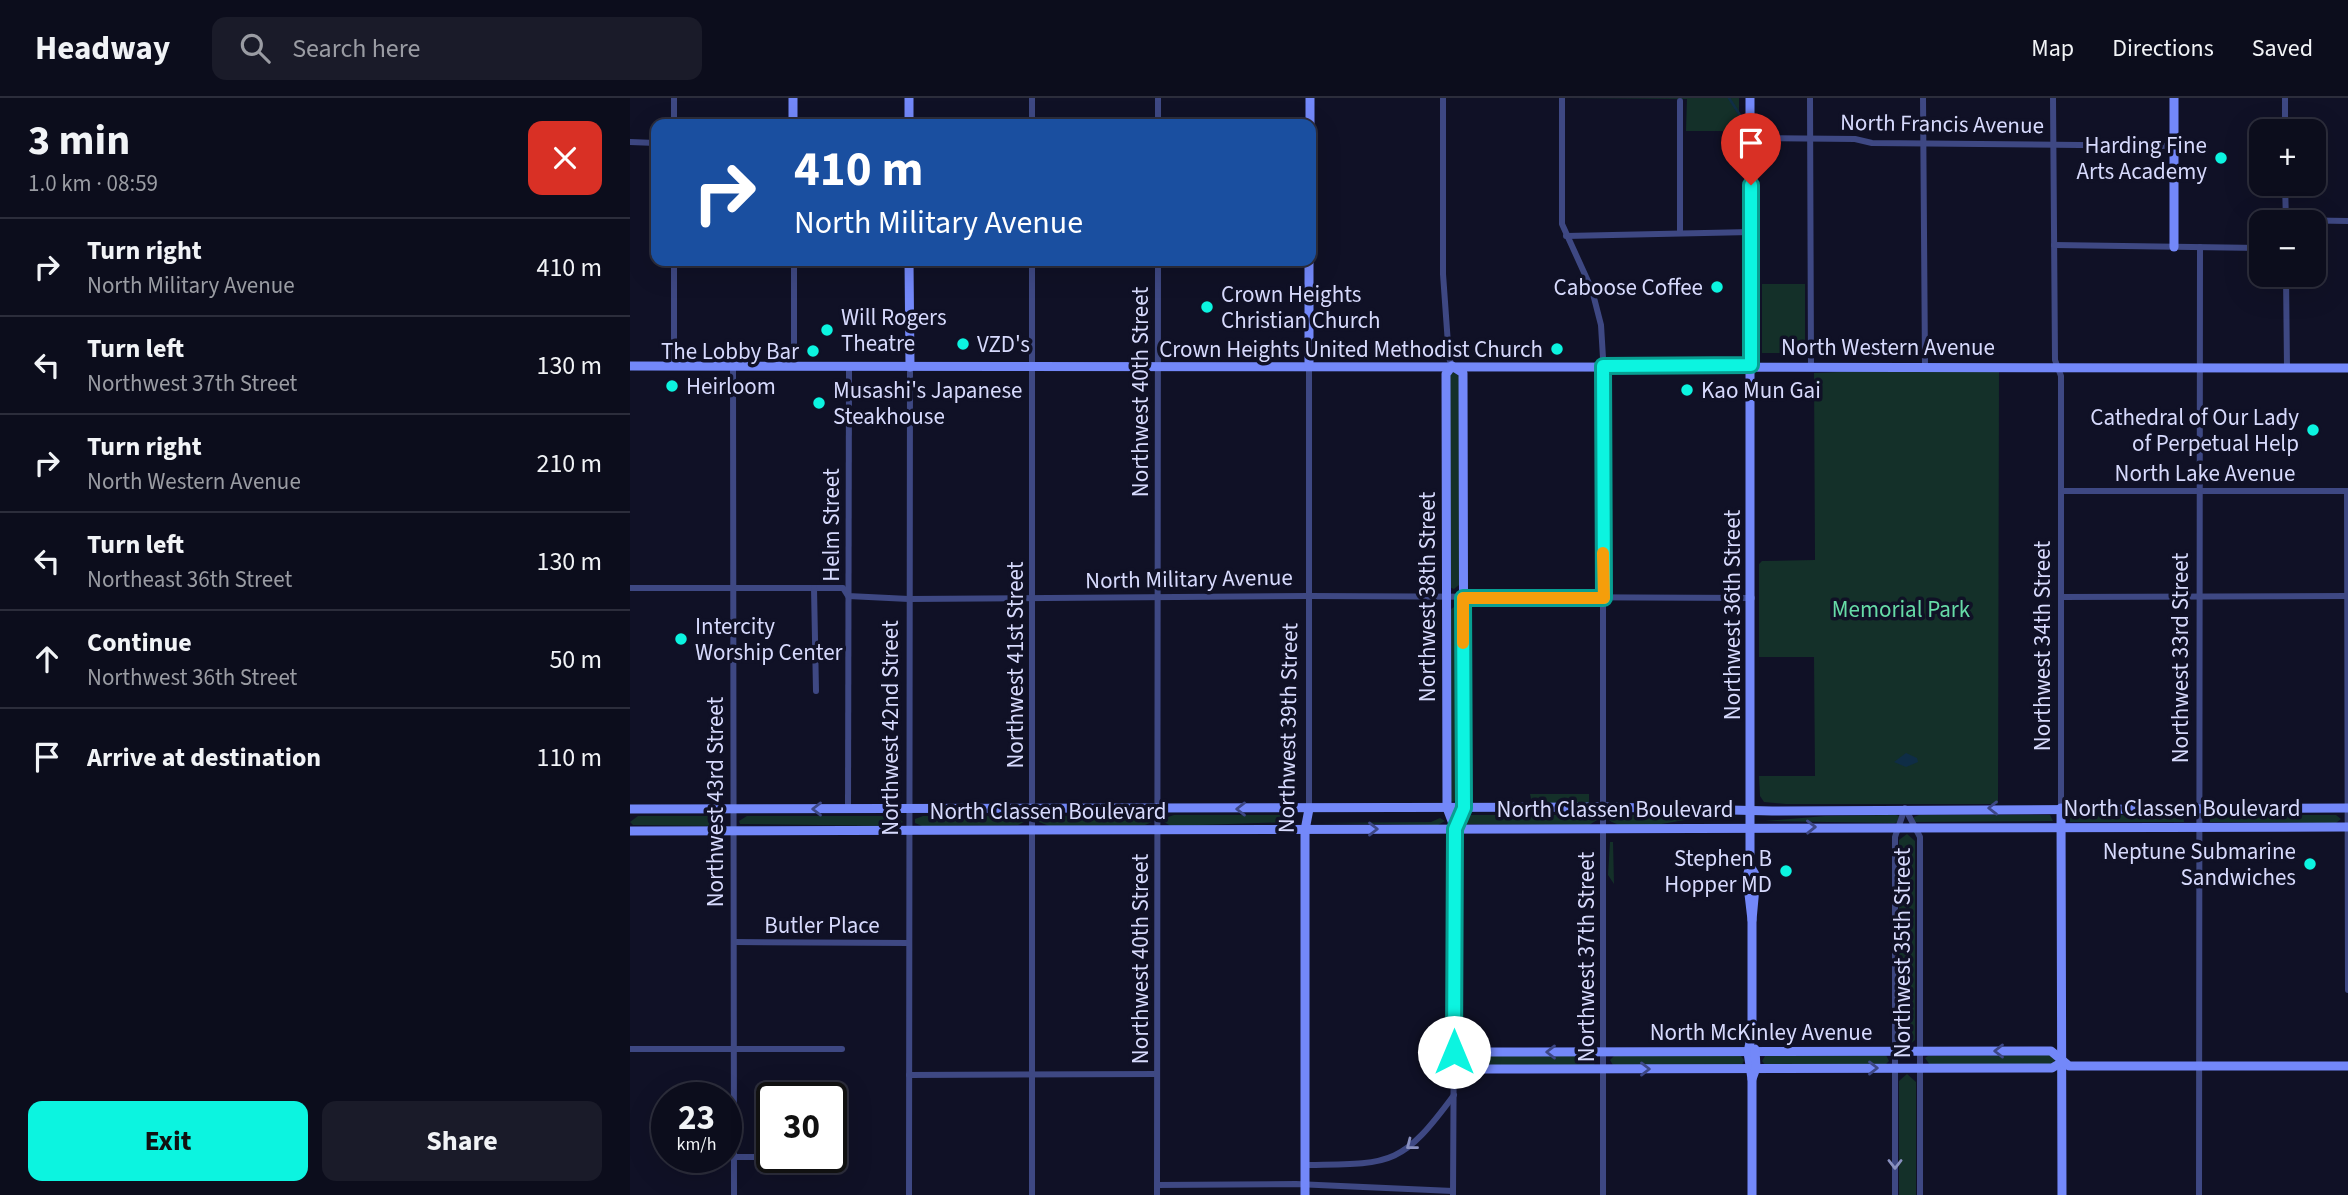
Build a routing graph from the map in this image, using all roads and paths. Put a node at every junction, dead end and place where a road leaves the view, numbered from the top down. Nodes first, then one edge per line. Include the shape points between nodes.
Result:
1 (674, 98) edge
2 (793, 98) edge
3 (909, 98) edge
4 (1032, 98) edge
5 (1158, 98) edge
6 (1310, 98) edge
7 (1443, 98) edge
8 (1562, 98) edge
9 (1750, 98) edge
10 (1811, 98) edge
11 (1923, 98) edge
12 (2053, 98) edge
13 (2174, 98) edge
14 (2285, 98) edge
15 (1680, 101) dead end
16 (674, 119) edge
17 (793, 119) edge
18 (909, 119) edge
19 (1032, 119) edge
20 (1158, 119) edge
21 (1310, 119) edge
22 (2285, 119) edge
23 (1751, 138) junction
24 (1810, 139) junction
25 (630, 142) edge
26 (651, 143) edge
27 (1923, 144) junction
28 (2053, 144) junction
29 (2174, 146) junction
30 (2326, 221) edge
31 (2348, 221) edge
32 (1751, 232) junction
33 (1680, 233) junction
34 (1566, 236) junction
35 (2054, 245) junction
36 (2174, 247) junction
37 (2200, 247) junction
38 (2249, 248) edge
39 (674, 266) edge
40 (794, 266) edge
41 (909, 266) edge
42 (1032, 266) edge
43 (1158, 266) edge
44 (1309, 266) edge
45 (2286, 287) edge
46 (1751, 365) junction
47 (1811, 365) junction
48 (630, 366) edge
49 (733, 366) junction
50 (1032, 366) junction
51 (1158, 366) junction
52 (1308, 366) junction
53 (1452, 366) junction
54 (1603, 366) junction
55 (1925, 366) junction
56 (674, 367) junction
57 (794, 367) junction
58 (849, 367) junction
59 (909, 367) junction
60 (2056, 368) junction
61 (2200, 368) junction
62 (2287, 368) junction
63 (2348, 368) edge
64 (2061, 491) junction
65 (2200, 491) junction
66 (2347, 491) edge
67 (630, 588) edge
68 (814, 588) junction
69 (734, 589) junction
70 (848, 596) junction
71 (1309, 596) junction
72 (2200, 596) junction
73 (2348, 596) edge
74 (2061, 597) junction
75 (1032, 598) junction
76 (1158, 598) junction
77 (1446, 598) junction
78 (1463, 598) junction
79 (1604, 598) junction
80 (1752, 598) junction
81 (909, 599) junction
82 (816, 691) dead end
83 (1604, 807) junction
84 (734, 808) junction
85 (848, 808) junction
86 (909, 808) junction
87 (1033, 808) junction
88 (1158, 808) junction
89 (1309, 808) junction
90 (1447, 808) junction
91 (1464, 808) junction
92 (1905, 808) junction
93 (2061, 808) junction
94 (2348, 808) edge
95 (630, 809) edge
96 (2198, 809) junction
97 (1751, 810) junction
98 (1898, 827) junction
99 (1915, 827) junction
100 (2348, 827) edge
101 (1751, 828) junction
102 (2061, 828) junction
103 (2198, 828) junction
104 (1455, 829) junction
105 (1604, 829) junction
106 (909, 830) junction
107 (1033, 830) junction
108 (1158, 830) junction
109 (1305, 830) junction
110 (630, 831) edge
111 (734, 831) junction
112 (734, 942) junction
113 (909, 943) junction
114 (2348, 990) edge
115 (630, 1049) edge
116 (734, 1049) junction
117 (842, 1049) dead end
118 (1895, 1051) junction
119 (1454, 1052) junction
120 (1603, 1052) junction
121 (1752, 1052) junction
122 (1919, 1052) junction
123 (2062, 1062) junction
124 (2200, 1066) junction
125 (2348, 1066) edge
126 (1752, 1068) junction
127 (1895, 1068) junction
128 (1919, 1068) junction
129 (1454, 1069) junction
130 (1602, 1069) junction
131 (1032, 1074) junction
132 (1157, 1074) junction
133 (909, 1075) junction
134 (734, 1082) edge
135 (1455, 1093) junction
136 (1305, 1166) junction
137 (734, 1173) edge
138 (1157, 1185) junction
139 (1305, 1190) edge
140 (1454, 1193) edge
141 (734, 1195) edge
142 (909, 1195) edge
143 (1032, 1195) edge
144 (1157, 1195) edge
145 (1603, 1195) edge
146 (1752, 1195) edge
147 (1895, 1195) edge
148 (1920, 1195) edge
149 (2062, 1195) edge
150 (2199, 1195) edge

1 - 16 street
2 - 17 street
3 - 18 street
4 - 19 street
5 - 20 street
6 - 21 street
7 - 53 street, Northwest 38th Street via 1443,284
8 - 34 street, Northwest 37th Street via 1562,219
9 - 23 street
10 - 24 street
11 - 27 street
12 - 28 street, Northwest 34th Street
13 - 29 street
14 - 22 street
15 - 33 street
23 - 24 street, North Francis Avenue
23 - 32 street
24 - 27 street, North Francis Avenue
24 - 47 street
25 - 26 street
27 - 28 street, North Francis Avenue
27 - 55 street
28 - 29 street, North Francis Avenue
28 - 35 street, Northwest 34th Street
29 - 36 street
30 - 31 street
32 - 33 street
32 - 46 street, Northwest 36th Street
33 - 34 street
34 - 54 street, Northwest 37th Street via 1596,303
35 - 36 street
35 - 60 street, Northwest 34th Street
36 - 37 street
37 - 38 street
37 - 61 street, Northwest 33rd Street
39 - 56 street
40 - 57 street
41 - 59 street, Northwest 42nd Street
42 - 50 street, Northwest 41st Street
43 - 51 street, Northwest 40th Street
44 - 52 street, Northwest 39th Street
45 - 62 street
46 - 47 street, North Western Avenue
46 - 54 street, North Western Avenue
46 - 80 street, Northwest 36th Street
47 - 55 street, North Western Avenue
48 - 56 street, North Western Avenue
49 - 56 street, North Western Avenue
49 - 57 street, North Western Avenue
49 - 69 street, Northwest 43rd Street
50 - 51 street, North Western Avenue
50 - 59 street, North Western Avenue
50 - 75 street, Northwest 41st Street
51 - 52 street, North Western Avenue
51 - 76 street, Northwest 40th Street
52 - 53 street, North Western Avenue
52 - 71 street, Northwest 39th Street
53 - 54 street, North Western Avenue
53 - 77 street, Northwest 38th Street via 1446,374
53 - 78 street, Northwest 38th Street via 1463,373
54 - 79 street, Northwest 37th Street
55 - 60 street, North Western Avenue
57 - 58 street, North Western Avenue
58 - 59 street, North Western Avenue
58 - 70 street, Helm Street
59 - 81 street, Northwest 42nd Street
60 - 61 street, North Western Avenue
60 - 64 street, Northwest 34th Street via 2061,376
61 - 62 street, North Western Avenue
61 - 65 street, Northwest 33rd Street
62 - 63 street, North Western Avenue
64 - 65 street, North Lake Avenue
64 - 74 street, Northwest 34th Street
65 - 66 street, North Lake Avenue
65 - 72 street, Northwest 33rd Street
66 - 73 street
67 - 69 street, North Military Avenue
68 - 69 street, North Military Avenue
68 - 70 street, North Military Avenue via 843,588
68 - 82 street
69 - 84 street, Northwest 43rd Street
70 - 81 street, North Military Avenue
70 - 85 street, Helm Street
71 - 76 street, North Military Avenue
71 - 77 street, North Military Avenue
71 - 89 street, Northwest 39th Street
72 - 73 street
72 - 74 street
72 - 96 street, Northwest 33rd Street
73 - 94 street
74 - 93 street, Northwest 34th Street
75 - 76 street, North Military Avenue
75 - 81 street, North Military Avenue
75 - 87 street, Northwest 41st Street
76 - 88 street, Northwest 40th Street
77 - 78 street, North Military Avenue
77 - 90 street, Northwest 38th Street
78 - 79 street, North Military Avenue
78 - 91 street, Northwest 38th Street
79 - 80 street, North Military Avenue
79 - 83 street, Northwest 37th Street
80 - 97 street, Northwest 36th Street
81 - 86 street, Northwest 42nd Street
83 - 91 street, North Classen Boulevard
83 - 97 street, North Classen Boulevard
83 - 105 street, Northwest 37th Street
85 -> 84 street, North Classen Boulevard
84 - 95 street, North Classen Boulevard
84 - 111 street, Northwest 43rd Street
85 - 86 street, North Classen Boulevard
86 - 87 street, North Classen Boulevard
86 - 106 street, Northwest 42nd Street
87 - 88 street, North Classen Boulevard
87 - 107 street, Northwest 41st Street
89 -> 88 street, North Classen Boulevard
88 - 108 street, Northwest 40th Street
89 - 90 street, North Classen Boulevard
89 - 109 street, Northwest 39th Street
90 - 91 street, North Classen Boulevard
90 - 104 street, Northwest 38th Street
91 - 104 street, Northwest 38th Street
93 -> 92 street, North Classen Boulevard
92 - 97 street, North Classen Boulevard
92 - 98 street, Northwest 35th Street
92 - 99 street, Northwest 35th Street
93 - 96 street, North Classen Boulevard
93 - 102 street, Northwest 34th Street
94 - 96 street, North Classen Boulevard
94 - 100 street
96 - 103 street, Northwest 33rd Street
97 - 101 street, Northwest 36th Street
98 - 99 street, North Classen Boulevard
101 -> 98 street, North Classen Boulevard
98 - 118 street, Northwest 35th Street
99 - 102 street, North Classen Boulevard
99 - 122 street, Northwest 35th Street via 1920,837
100 - 103 street, North Classen Boulevard
100 - 114 street
101 - 105 street, North Classen Boulevard
101 - 121 street, Northwest 36th Street via 1751,866 1756,876
102 - 103 street, North Classen Boulevard
102 - 123 street, Northwest 34th Street
103 - 124 street, Northwest 33rd Street
104 - 105 street, North Classen Boulevard
109 -> 104 street, North Classen Boulevard
104 - 119 street, Northwest 38th Street
105 - 120 street, Northwest 37th Street
106 - 107 street, North Classen Boulevard
106 - 111 street, North Classen Boulevard
106 - 113 street, Northwest 42nd Street
107 - 108 street, North Classen Boulevard
107 - 131 street, Northwest 41st Street
108 - 109 street, North Classen Boulevard
108 - 132 street, Northwest 40th Street
109 - 136 street, Northwest 39th Street
110 - 111 street, North Classen Boulevard
111 - 112 street, Northwest 43rd Street
112 - 113 street, Butler Place
112 - 116 street, Northwest 43rd Street
113 - 133 street, Northwest 42nd Street
115 - 116 street
116 - 117 street
116 - 134 street, Northwest 43rd Street
118 - 121 street, North McKinley Avenue
118 - 122 street, North McKinley Avenue
118 - 127 street, Northwest 35th Street
120 -> 119 street, North McKinley Avenue
119 - 129 street, Northwest 38th Street
120 - 121 street, North McKinley Avenue
120 - 130 street, Northwest 37th Street
121 - 126 street, Northwest 36th Street
123 -> 122 street, North McKinley Avenue via 2051,1051
122 - 128 street, Northwest 35th Street
123 - 124 street, North McKinley Avenue via 2069,1066
123 - 128 street, North McKinley Avenue via 2052,1068
123 - 149 street, Northwest 34th Street
124 - 125 street, North McKinley Avenue
124 - 150 street, Northwest 33rd Street
126 -> 127 street, North McKinley Avenue
130 -> 126 street, North McKinley Avenue
126 - 146 street, Northwest 36th Street
127 - 128 street, North McKinley Avenue
127 -> 147 street, Northwest 35th Street
128 - 148 street, Northwest 35th Street
129 - 130 street, North McKinley Avenue
129 - 135 street, Northwest 38th Street
130 - 145 street, Northwest 37th Street
131 - 132 street
131 - 133 street
131 - 143 street, Northwest 41st Street
132 - 138 street, Northwest 40th Street
133 - 142 street, Northwest 42nd Street
135 -> 136 street via 1427,1131 1410,1148 1390,1158 1371,1165
135 - 140 street, Northwest 38th Street
136 - 139 street, Northwest 39th Street
137 - 141 street, Northwest 43rd Street
138 - 139 street
138 - 144 street, Northwest 40th Street
139 - 140 street

